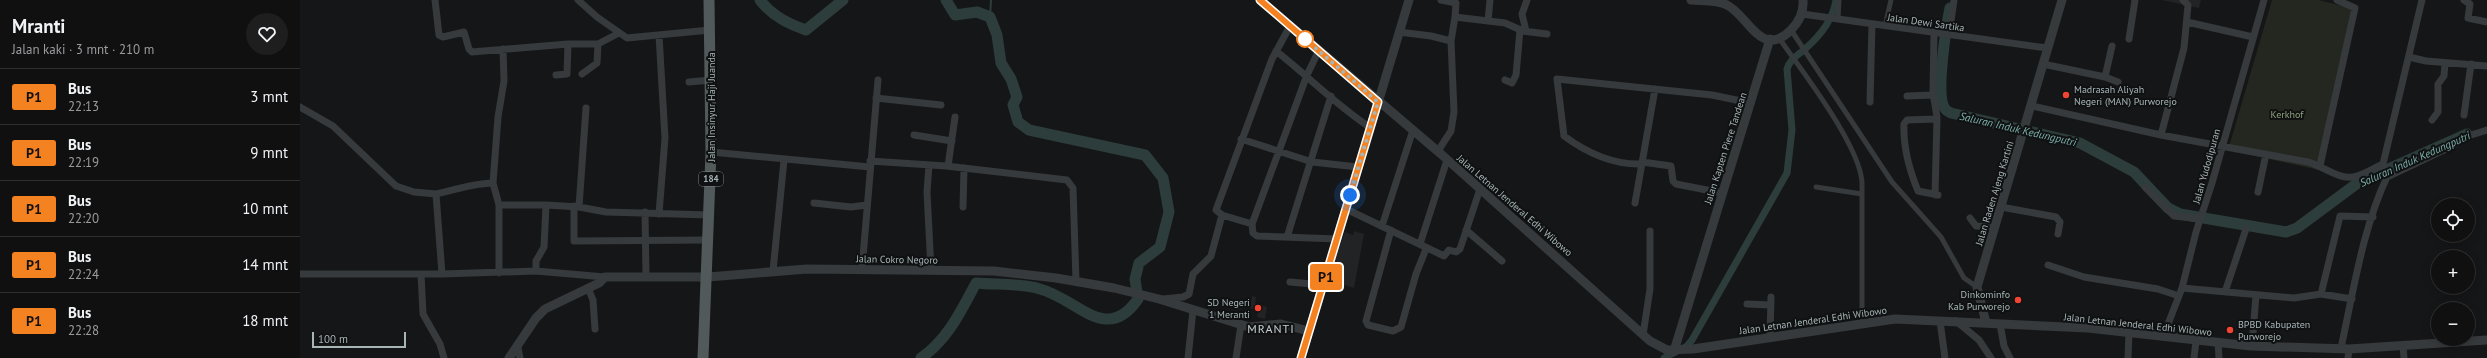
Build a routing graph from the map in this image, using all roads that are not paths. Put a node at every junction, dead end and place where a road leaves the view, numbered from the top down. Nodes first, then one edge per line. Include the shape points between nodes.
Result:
1 (435, 0) edge
2 (578, 0) edge
3 (709, 0) edge
4 (1260, 0) edge
5 (1409, 0) edge
6 (1441, 0) edge
7 (1490, 0) edge
8 (1527, 0) edge
9 (1691, 0) edge
10 (1803, 0) edge
11 (1839, 0) edge
12 (1891, 0) edge
13 (1954, 0) edge
14 (2062, 0) edge
15 (2135, 0) edge
16 (2183, 0) edge
17 (2264, 0) edge
18 (2337, 0) edge
19 (2356, 0) edge
20 (2422, 0) edge
21 (2464, 0) edge
22 (1714, 1) edge
23 (1456, 2) edge
24 (2354, 8) junction
25 (1802, 14) junction
26 (1455, 17) junction
27 (1837, 19) junction
28 (1488, 21) junction
29 (2187, 22) junction
30 (2487, 22) edge
31 (1872, 24) junction
32 (1290, 26) junction
33 (1885, 26) junction
34 (710, 30) junction
35 (1523, 30) junction
36 (1791, 30) junction
37 (1399, 32) junction
38 (619, 33) junction
39 (1936, 33) junction
40 (1547, 34) dead end
41 (659, 35) junction
42 (1949, 35) junction
43 (2253, 37) junction
44 (1774, 39) junction
45 (2129, 39) dead end
46 (1451, 41) junction
47 (568, 44) junction
48 (598, 44) junction
49 (2112, 46) dead end
50 (2047, 48) junction
51 (503, 49) junction
52 (1319, 50) junction
53 (1276, 51) junction
54 (2409, 57) junction
55 (2445, 63) junction
56 (2043, 64) junction
57 (2471, 64) junction
58 (2487, 66) edge
59 (582, 74) dead end
60 (556, 75) dead end
61 (1307, 75) junction
62 (2105, 77) junction
63 (711, 80) junction
64 (878, 80) dead end
65 (1505, 80) dead end
66 (688, 82) dead end
67 (2118, 82) dead end
68 (1656, 89) junction
69 (1331, 96) junction
70 (1907, 96) dead end
71 (1933, 96) junction
72 (876, 98) junction
73 (1378, 102) junction
74 (1870, 102) dead end
75 (1751, 103) junction
76 (941, 105) dead end
77 (2032, 106) junction
78 (300, 107) edge
79 (586, 108) dead end
80 (2464, 115) dead end
81 (955, 117) dead end
82 (1937, 118) junction
83 (2432, 120) dead end
84 (1371, 128) junction
85 (1413, 130) junction
86 (2487, 130) edge
87 (914, 135) dead end
88 (2161, 135) junction
89 (1241, 139) junction
90 (952, 141) junction
91 (2222, 146) junction
92 (1279, 151) junction
93 (712, 152) junction
94 (1438, 152) junction
95 (2266, 154) junction
96 (784, 160) junction
97 (1447, 160) junction
98 (1312, 162) junction
99 (1642, 163) junction
100 (870, 164) junction
101 (929, 165) junction
102 (2320, 165) junction
103 (948, 166) junction
104 (964, 168) junction
105 (1358, 168) junction
106 (2385, 171) junction
107 (493, 183) junction
108 (1816, 187) dead end
109 (2145, 187) dead end
110 (1480, 189) junction
111 (2258, 192) dead end
112 (1722, 193) junction
113 (436, 194) junction
114 (1862, 194) junction
115 (814, 202) dead end
116 (1635, 203) dead end
117 (499, 205) junction
118 (546, 205) junction
119 (867, 205) junction
120 (576, 206) junction
121 (963, 207) dead end
122 (2001, 207) junction
123 (1346, 209) junction
124 (645, 212) junction
125 (659, 214) junction
126 (710, 215) junction
127 (1222, 215) junction
128 (2373, 217) junction
129 (1970, 218) dead end
130 (2201, 218) junction
131 (1252, 224) junction
132 (1382, 226) junction
133 (1995, 226) junction
134 (2246, 229) dead end
135 (1391, 230) junction
136 (1466, 230) junction
137 (1650, 231) dead end
138 (2058, 234) dead end
139 (1287, 237) junction
140 (1337, 239) junction
141 (647, 240) junction
142 (709, 240) junction
143 (1420, 244) junction
144 (1426, 249) junction
145 (1502, 261) dead end
146 (2048, 265) dead end
147 (862, 269) junction
148 (931, 270) junction
149 (536, 271) junction
150 (773, 271) junction
151 (499, 273) junction
152 (300, 274) edge
153 (421, 274) junction
154 (442, 274) junction
155 (646, 276) junction
156 (708, 277) junction
157 (605, 278) junction
158 (1076, 281) junction
159 (1290, 282) dead end
160 (1323, 285) junction
161 (1977, 287) junction
162 (588, 288) junction
163 (2182, 288) junction
164 (2226, 292) junction
165 (2321, 294) junction
166 (2256, 295) junction
167 (2179, 296) junction
168 (1771, 297) dead end
169 (1159, 299) junction
170 (2352, 299) junction
171 (1747, 304) dead end
172 (1770, 305) junction
173 (1193, 310) junction
174 (1940, 321) junction
175 (1956, 321) junction
176 (1862, 323) junction
177 (1986, 323) junction
178 (2000, 324) junction
179 (1241, 325) junction
180 (595, 329) dead end
181 (1309, 331) junction
182 (2129, 332) junction
183 (1643, 335) junction
184 (1770, 337) junction
185 (2163, 337) junction
186 (2487, 340) edge
187 (2196, 341) junction
188 (2218, 342) junction
189 (2403, 345) junction
190 (2252, 346) junction
191 (518, 348) junction
192 (2346, 352) edge
193 (1673, 353) edge
194 (444, 358) edge
195 (509, 358) edge
196 (520, 358) edge
197 (703, 358) edge
198 (1188, 358) edge
199 (1236, 358) edge
200 (1301, 358) edge
201 (1945, 358) edge
202 (1991, 358) edge
203 (2010, 358) edge
204 (2128, 358) edge
205 (2194, 358) edge
206 (2219, 358) edge
207 (2404, 358) edge

1 - 51 street via 438,33 441,37 464,32 472,52
2 - 38 street
3 - 34 main road, Jalan Insinyur Haji Juanda / 184
4 - 32 street, Jalan Letnan Jenderal Edhi Wibowo
5 - 37 street
6 - 23 street
7 - 28 street
8 - 35 street via 1522,14
9 - 22 street
10 - 25 street
11 - 27 street
12 - 33 street
13 - 42 street
14 - 50 street, Jalan Raden Ajeng Kartini
15 - 45 street
16 - 29 street via 2188,5
17 - 43 street, Jalan Yudodipuran
18 - 24 street
19 - 24 street
20 - 54 street
21 - 30 street via 2470,4 2468,18
22 - 44 street via 1730,6 1755,33
23 - 26 street
24 - 102 street
25 - 27 street, Jalan Dewi Sartika
25 - 36 street
26 - 28 street
26 - 46 street
27 - 31 street, Jalan Dewi Sartika
28 - 35 street via 1508,24
29 - 43 street
29 - 88 street via 2179,69
31 - 33 street, Jalan Dewi Sartika
31 - 74 street
32 - 52 street, Jalan Letnan Jenderal Edhi Wibowo
32 - 53 street
33 - 39 street, Jalan Dewi Sartika
34 - 41 street
34 - 63 main road, Jalan Insinyur Haji Juanda / 184
35 - 40 street
35 - 65 street via 1516,76 1512,83
36 - 44 street
36 - 161 street via 1892,182 1941,237 1964,278 1969,284
37 - 46 street
37 - 73 street
38 - 41 street via 633,38
38 - 48 street
39 - 42 street, Jalan Dewi Sartika
39 - 71 street
41 - 125 street via 664,131
42 - 50 street, Jalan Dewi Sartika
43 - 91 street, Jalan Yudodipuran
44 - 75 street, Jalan Kapten Piere Tandean
44 - 114 street via 1787,49 1851,149 1861,176
46 - 94 street via 1454,112 1451,131
47 - 48 street
47 - 51 street
47 - 60 street via 567,74
48 - 59 street via 597,63
49 - 62 street
50 - 56 street, Jalan Raden Ajeng Kartini
51 - 107 street via 504,81
52 - 61 street
52 - 73 street, Jalan Letnan Jenderal Edhi Wibowo
53 - 61 street
53 - 89 street
54 - 55 street
54 - 106 street
55 - 57 street
55 - 83 street via 2444,76 2438,84 2438,112
56 - 62 street
56 - 77 street, Jalan Raden Ajeng Kartini
57 - 58 street
57 - 80 street
61 - 69 street
61 - 92 street
62 - 67 street
63 - 66 street
63 - 93 main road, Jalan Insinyur Haji Juanda / 184
64 - 72 street
68 - 75 street via 1712,95
68 - 99 street
68 - 99 street via 1557,80 1564,136 1618,163
69 - 84 street via 1352,116
69 - 98 street
70 - 71 street
71 - 82 street
72 - 76 street
72 - 100 street
73 - 84 street
73 - 85 street, Jalan Letnan Jenderal Edhi Wibowo
75 - 112 street, Jalan Kapten Piere Tandean
77 - 88 street
77 - 122 street, Jalan Raden Ajeng Kartini
78 - 113 street via 333,126 396,186 414,192
79 - 120 street
81 - 90 street
82 - 82 street via 1936,195 1918,191 1903,136 1907,120
84 - 105 street
85 - 94 street, Jalan Letnan Jenderal Edhi Wibowo
85 - 132 street
86 - 106 street
87 - 90 street
88 - 91 street
89 - 92 street
89 - 127 street via 1217,205 1216,211
90 - 103 street
91 - 95 street
91 - 130 street, Jalan Yudodipuran
92 - 98 street
92 - 131 street
93 - 96 street
93 - 126 main road, Jalan Insinyur Haji Juanda / 184
94 - 97 street, Jalan Letnan Jenderal Edhi Wibowo
95 - 102 street
95 - 111 street
96 - 100 street
96 - 150 street
97 - 110 street, Jalan Letnan Jenderal Edhi Wibowo
97 - 143 street
98 - 105 street
98 - 139 street
99 - 112 street via 1671,166 1673,181 1676,184
99 - 116 street
100 - 101 street
100 - 119 street
101 - 103 street
101 - 148 street via 927,192
102 - 106 street via 2340,176 2351,178
103 - 104 street
104 - 121 street
104 - 158 street via 1070,182 1074,199
105 - 123 street
106 - 128 street
107 - 113 street via 476,183
107 - 117 street
108 - 114 street
109 - 130 street via 2174,216
110 - 136 street
110 - 183 street, Jalan Letnan Jenderal Edhi Wibowo
112 - 193 street, Jalan Kapten Piere Tandean
113 - 154 street
114 - 176 street
115 - 119 street via 851,207
117 - 118 street
117 - 151 street
118 - 120 street
118 - 149 street via 544,247 536,261
119 - 147 street
120 - 124 street via 606,212
120 - 141 street via 574,240
122 - 133 street, Jalan Raden Ajeng Kartini
122 - 138 street via 2056,217 2060,222
123 - 132 street
123 - 140 street
124 - 125 street
124 - 141 street
125 - 126 street
126 - 142 main road, Jalan Insinyur Haji Juanda / 184
127 - 131 street
127 - 169 street via 1211,256 1193,274 1189,294
128 - 165 street via 2340,216
128 - 170 street
129 - 133 street via 1976,226
130 - 163 street, Jalan Yudodipuran
131 - 139 street via 1254,235
132 - 135 street
133 - 161 street, Jalan Raden Ajeng Kartini
134 - 164 street
135 - 143 street
135 - 144 street via 1366,321 1368,325 1393,331 1401,327
136 - 144 street via 1458,251 1449,250 1442,256
136 - 145 street
137 - 183 street via 1650,289
139 - 140 street
140 - 160 street
141 - 142 street
141 - 155 street
142 - 156 main road, Jalan Insinyur Haji Juanda / 184
143 - 144 street
146 - 167 street via 2084,277 2158,289
147 - 148 street, Jalan Cokro Negoro
147 - 150 street, Jalan Cokro Negoro
148 - 158 street, Jalan Cokro Negoro via 994,271
149 - 151 street
149 - 157 street
150 - 156 street, Jalan Cokro Negoro
151 - 154 street
152 - 153 street
153 - 154 street
153 - 194 street via 423,314 440,344
155 - 156 street, Jalan Cokro Negoro
155 - 157 street, Jalan Cokro Negoro
156 - 197 main road, Jalan Insinyur Haji Juanda / 184
157 - 162 street, Jalan Cokro Negoro
158 - 169 street, Jalan Cokro Negoro
159 - 160 street
160 - 181 street
161 - 177 street
162 - 180 street via 593,300
162 - 191 street, Jalan Cokro Negoro via 546,309 536,318
163 - 164 street
163 - 167 street, Jalan Yudodipuran
164 - 166 street
165 - 166 street via 2294,298
165 - 170 street
166 - 190 street
167 - 185 street, Jalan Yudodipuran
168 - 172 street
169 - 173 street, Jalan Cokro Negoro
170 - 192 street
171 - 172 street
172 - 184 street
173 - 179 street, Jalan Cokro Negoro
173 - 198 street
174 - 175 street, Jalan Letnan Jenderal Edhi Wibowo
174 - 176 street, Jalan Letnan Jenderal Edhi Wibowo via 1895,319
174 - 201 street
175 - 177 street, Jalan Letnan Jenderal Edhi Wibowo
175 - 202 street via 1979,340
176 - 184 street, Jalan Letnan Jenderal Edhi Wibowo
177 - 178 street, Jalan Letnan Jenderal Edhi Wibowo
178 - 182 street, Jalan Letnan Jenderal Edhi Wibowo
178 - 203 street via 2004,346
179 - 181 street, Jalan Cokro Negoro via 1257,328 1280,324
179 - 199 street
181 - 200 street
182 - 185 street, Jalan Letnan Jenderal Edhi Wibowo
182 - 204 street
183 - 193 street, Jalan Letnan Jenderal Edhi Wibowo
184 - 193 street, Jalan Letnan Jenderal Edhi Wibowo
185 - 187 street, Jalan Letnan Jenderal Edhi Wibowo
186 - 189 street, Jalan Letnan Jenderal Edhi Wibowo
187 - 188 street, Jalan Letnan Jenderal Edhi Wibowo
187 - 205 street
188 - 190 street, Jalan Letnan Jenderal Edhi Wibowo
188 - 206 street
189 - 192 street, Jalan Letnan Jenderal Edhi Wibowo
189 - 207 street
190 - 192 street, Jalan Letnan Jenderal Edhi Wibowo
191 - 195 street, Jalan Cokro Negoro
191 - 196 street

